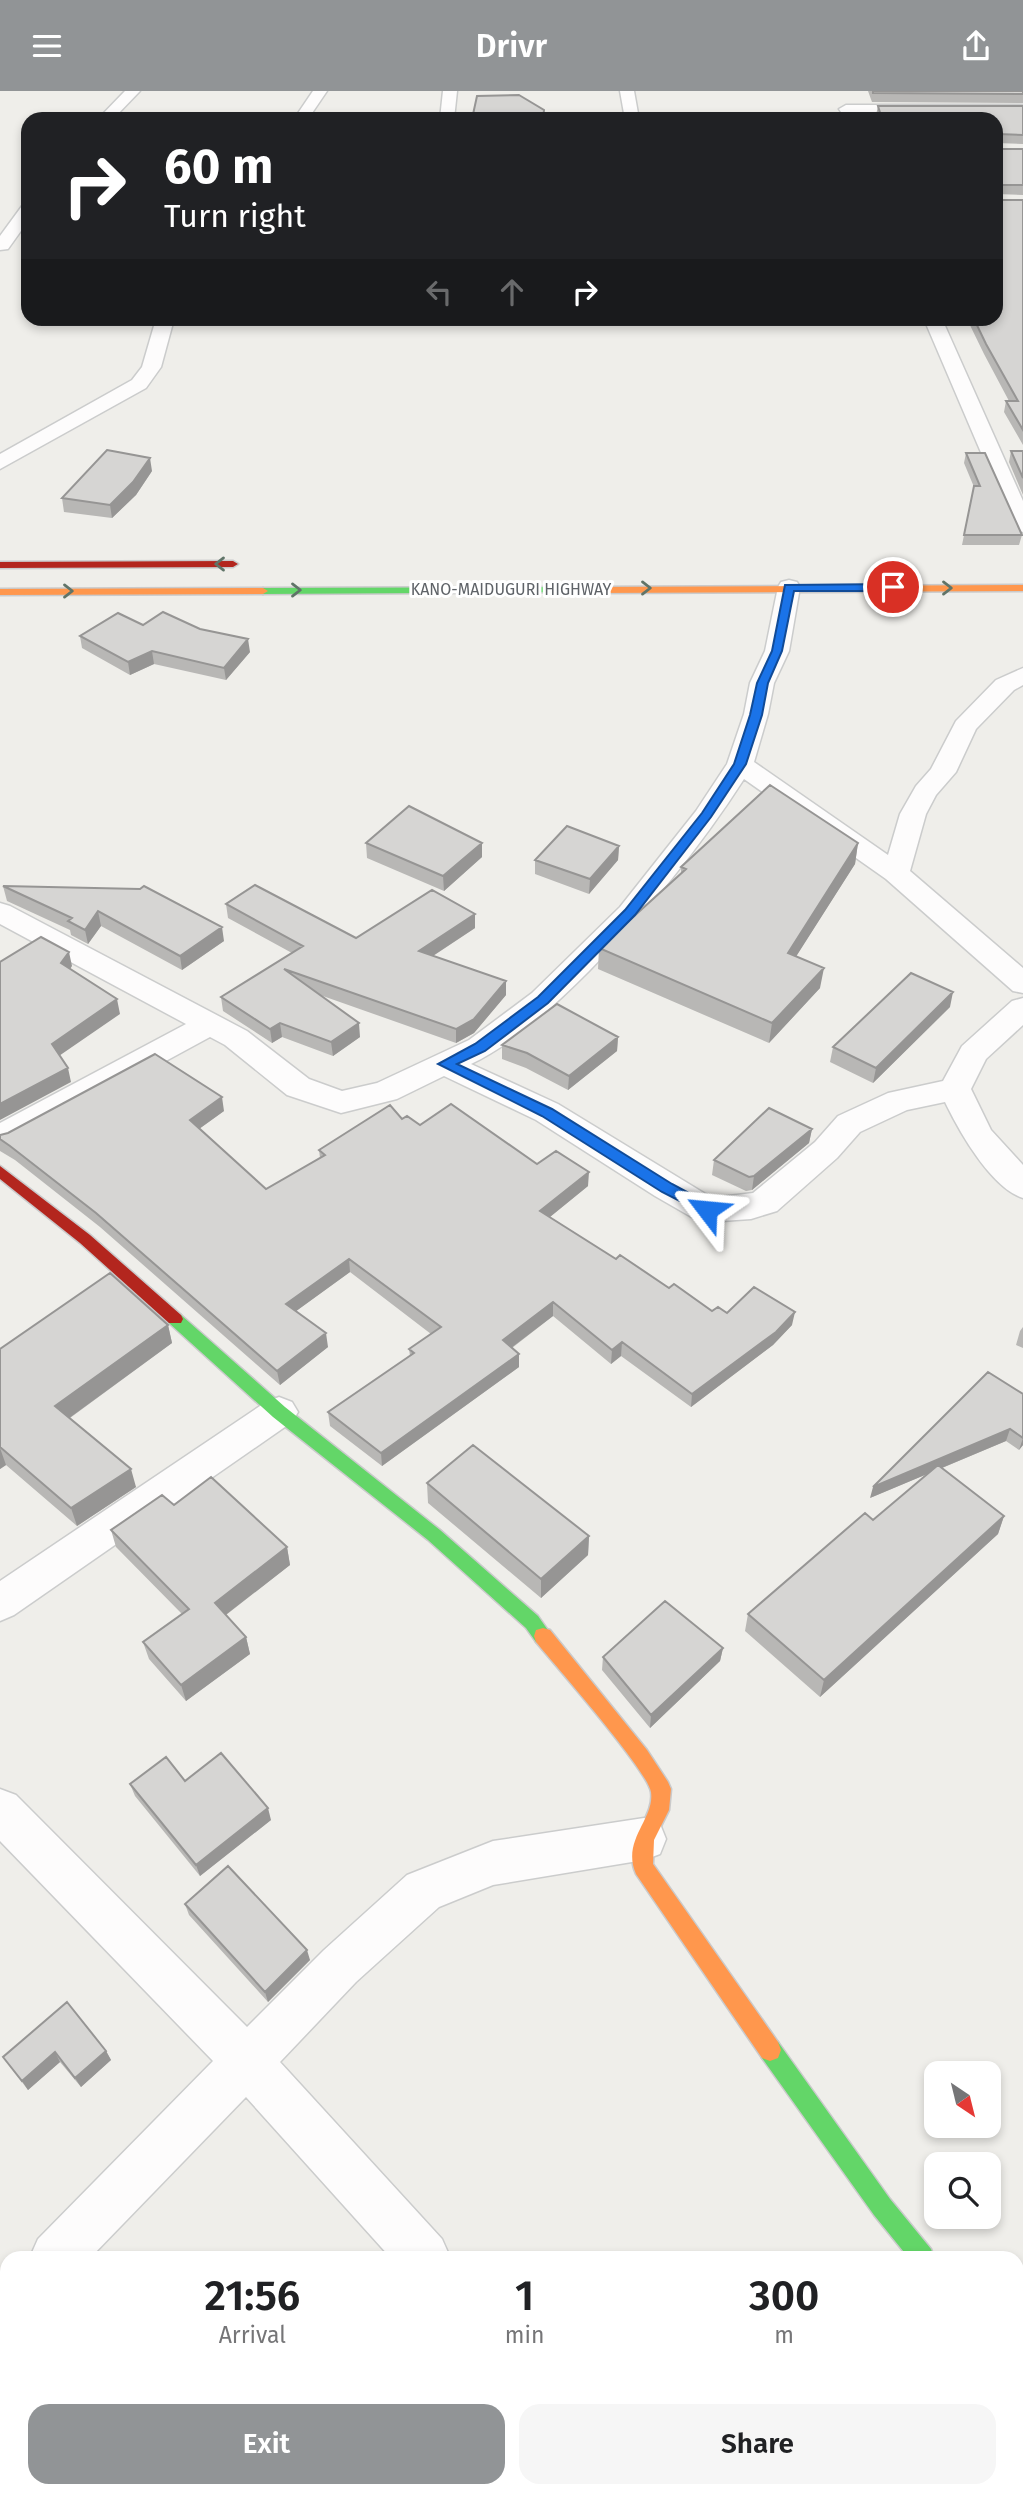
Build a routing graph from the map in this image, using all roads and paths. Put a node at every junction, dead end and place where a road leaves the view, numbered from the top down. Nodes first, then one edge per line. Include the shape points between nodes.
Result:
1 (132, 91) edge
2 (320, 91) edge
3 (450, 91) edge
4 (627, 91) edge
5 (839, 91) edge
6 (1023, 109) edge
7 (112, 112) edge
8 (306, 112) edge
9 (448, 112) edge
10 (631, 112) edge
11 (846, 112) edge
12 (917, 112) edge
13 (21, 218) edge
14 (1, 245) edge
15 (21, 245) edge
16 (163, 326) edge
17 (937, 326) edge
18 (0, 463) edge
19 (1012, 476) edge
20 (1023, 525) edge
21 (254, 564) dead end
22 (0, 565) edge
23 (789, 587) junction
24 (1023, 588) edge
25 (0, 592) edge
26 (1023, 675) edge
27 (740, 764) junction
28 (895, 873) junction
29 (0, 912) edge
30 (1023, 984) edge
31 (1023, 1008) edge
32 (208, 1025) junction
33 (445, 1064) junction
34 (955, 1089) junction
35 (0, 1137) edge
36 (0, 1171) edge
37 (1023, 1185) edge
38 (279, 1412) junction
39 (0, 1603) edge
40 (0, 1810) edge
41 (644, 1839) junction
42 (247, 2061) junction
43 (62, 2251) edge
44 (419, 2251) edge
45 (918, 2251) edge

1 - 7 street
2 - 8 street
3 - 9 street
4 - 10 street
5 - 11 street
6 - 12 street
13 - 14 street
14 - 15 street
16 - 18 street via 151,367 139,384
17 - 19 street
19 - 20 street
21 -> 22 main road
23 -> 24 main road, KANO-MAIDUGURI HIGHWAY
25 -> 23 main road, KANO-MAIDUGURI HIGHWAY
23 - 27 street via 777,651 762,683
26 - 28 street via 1005,685 965,726 943,772 913,814
27 - 28 street
27 - 33 street via 707,815 620,922 543,1000 480,1047
28 - 30 street
29 - 32 street
31 - 34 street via 973,1053
32 - 33 street via 236,1038 298,1087 341,1102 386,1091
32 - 35 street
33 - 34 street via 547,1112 707,1210 765,1202 849,1124 899,1101
34 - 37 street via 978,1136
36 - 38 main road via 85,1239
38 - 39 street
38 - 41 main road via 424,1527 532,1622 640,1756 661,1789 659,1810
40 - 42 street
41 - 42 street via 493,1863 423,1891 340,1966
41 - 45 main road via 643,1867 676,1917
42 - 43 street
42 - 44 street

